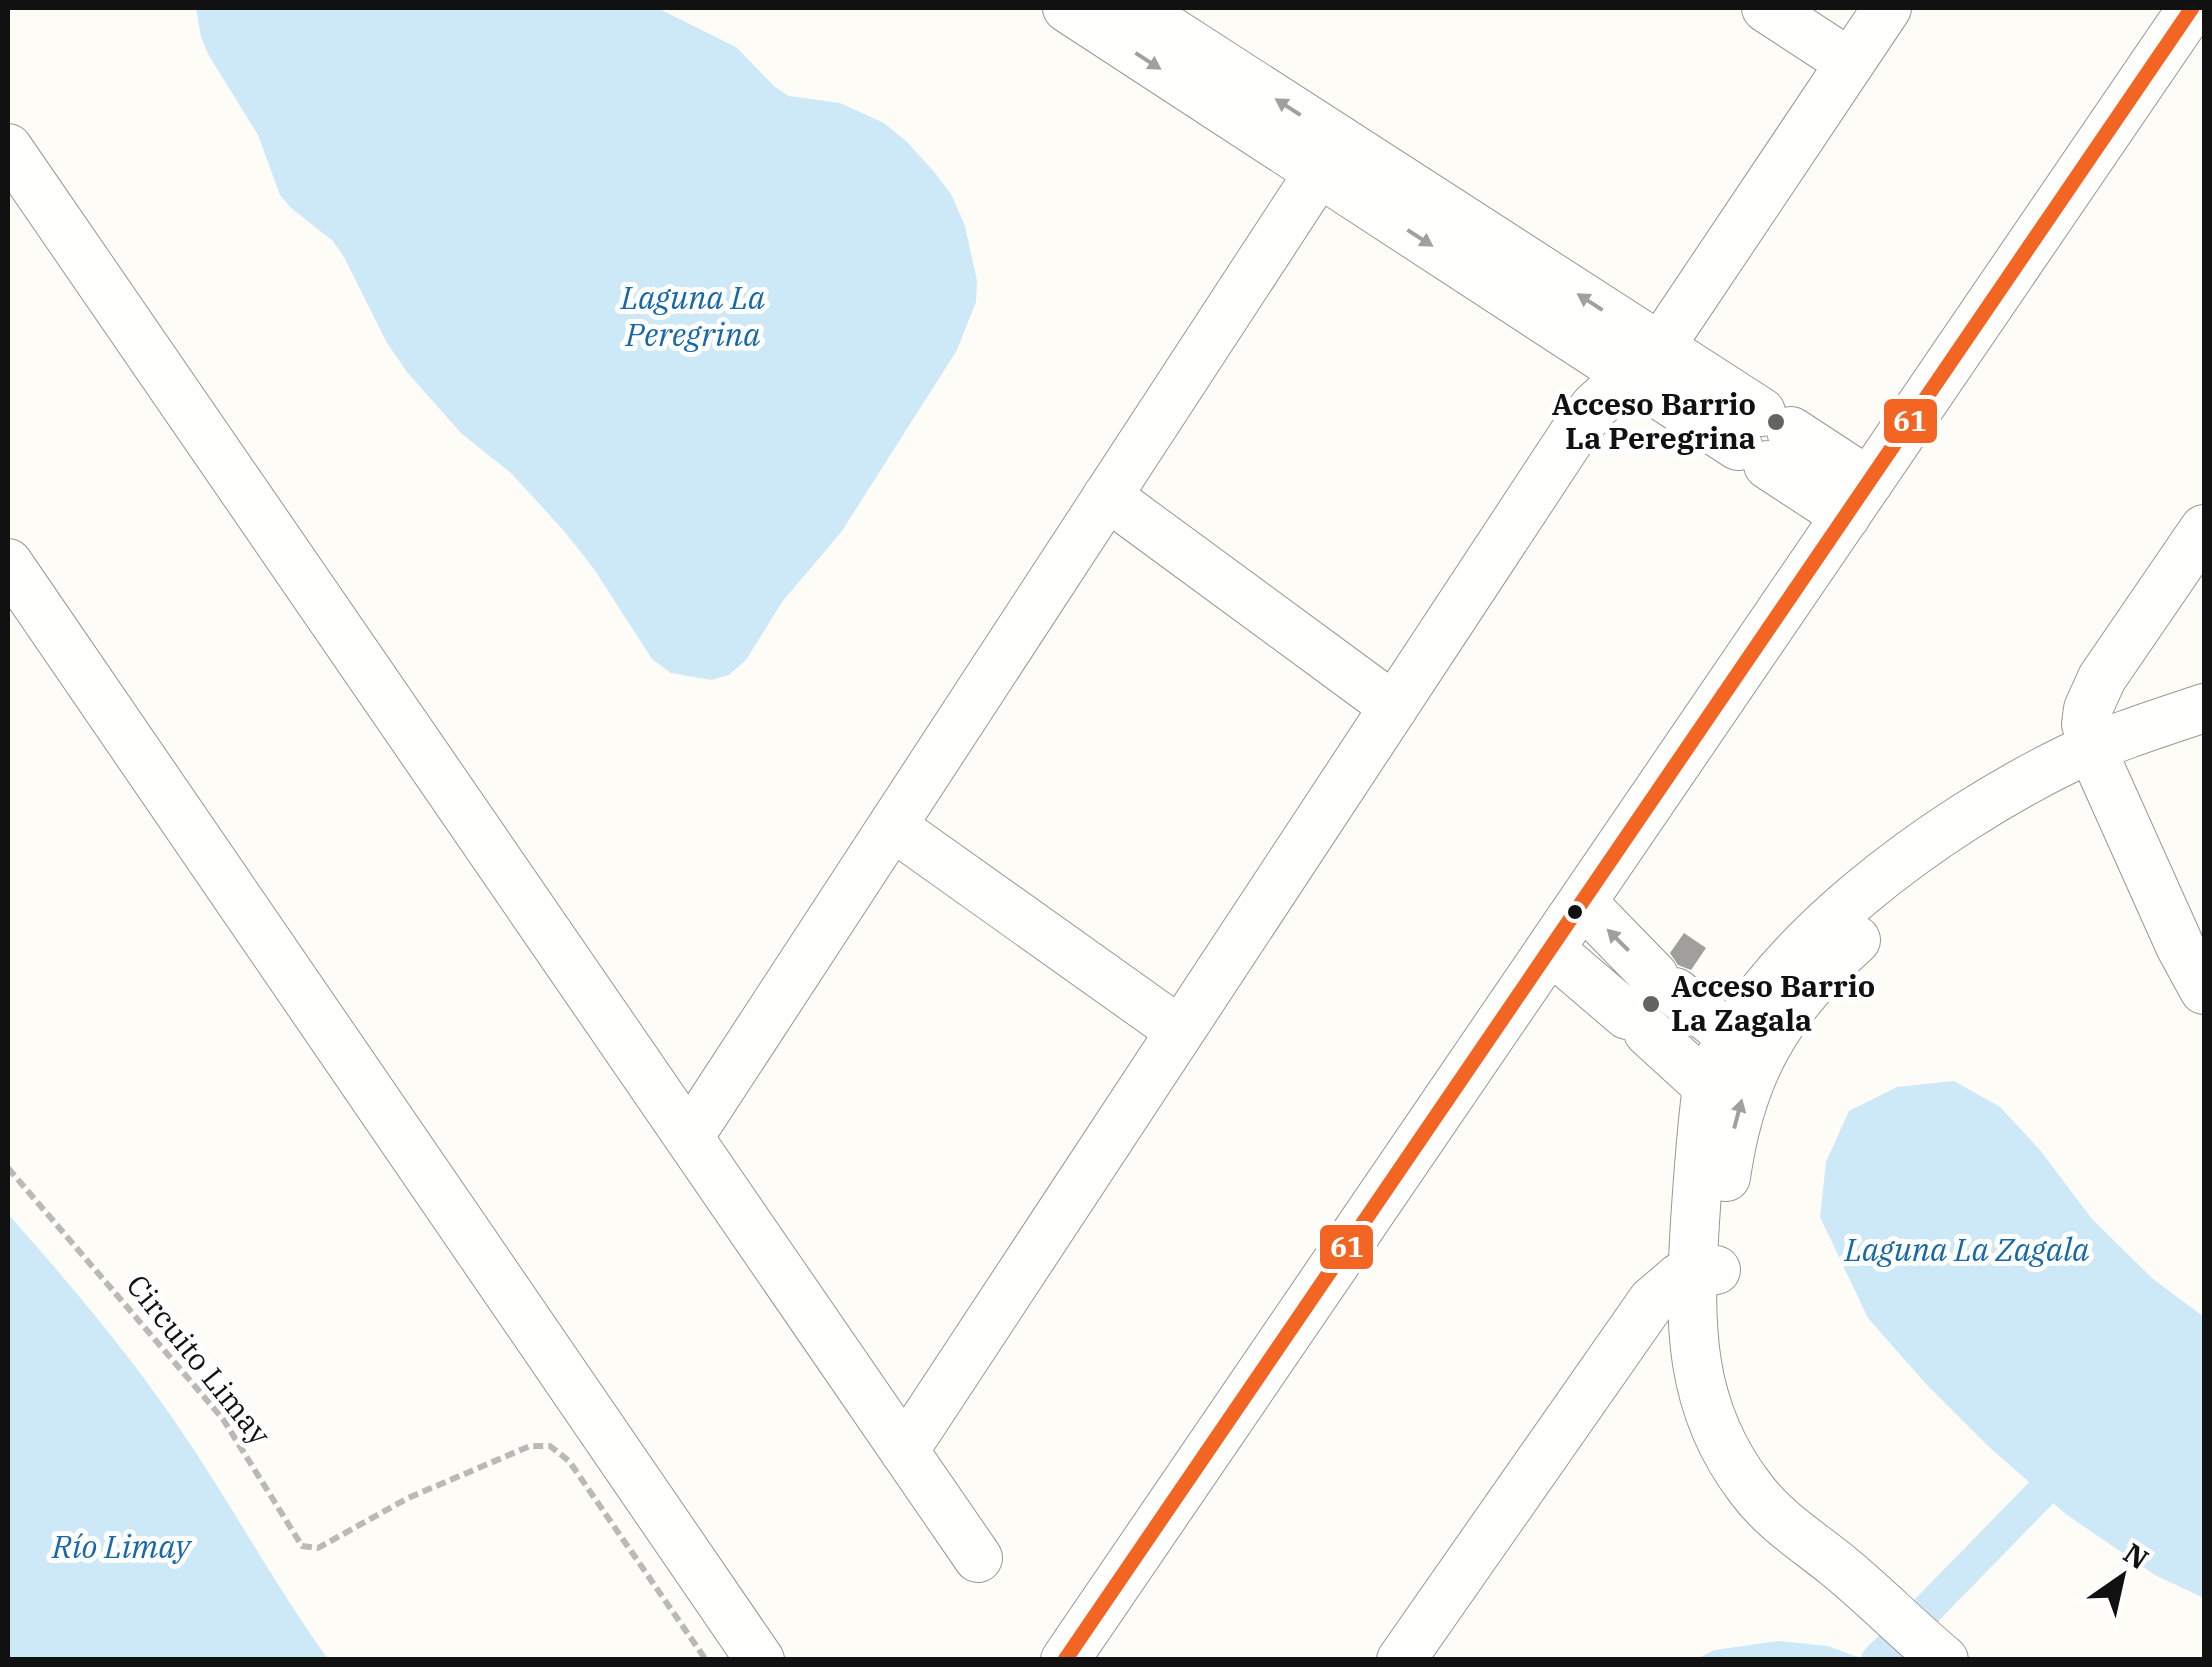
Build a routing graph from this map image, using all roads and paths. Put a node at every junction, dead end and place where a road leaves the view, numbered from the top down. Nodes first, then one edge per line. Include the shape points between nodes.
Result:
1 (1066, 8) edge
2 (1135, 8) edge
3 (1766, 8) edge
4 (1888, 8) edge
5 (2192, 8) edge
6 (1850, 63) junction
7 (8, 148) edge
8 (1330, 156) junction
9 (1645, 361) junction
10 (1107, 496) junction
11 (1857, 499) junction
12 (2204, 529) edge
13 (8, 563) edge
14 (1394, 707) junction
15 (2204, 708) edge
16 (2204, 740) edge
17 (2097, 760) junction
18 (892, 826) junction
19 (1582, 902) junction
20 (1550, 949) junction
21 (2204, 990) edge
22 (1180, 1031) junction
23 (1731, 1036) junction
24 (1707, 1086) junction
25 (689, 1137) junction
26 (8, 1168) edge
27 (1705, 1272) junction
28 (904, 1451) junction
29 (978, 1558) dead end
30 (706, 1660) edge
31 (760, 1660) edge
32 (1066, 1660) edge
33 (1401, 1660) edge
34 (1944, 1660) edge

1 -> 8 street
8 -> 2 street
3 - 6 street
4 - 6 street
5 - 11 street
6 - 9 street
7 - 25 street
8 - 9 street
8 - 10 street
9 - 11 street
9 - 14 street via 1576,430
10 - 14 street
10 - 18 street
11 - 19 street
12 - 17 street via 2093,694 2086,724
13 - 31 street
14 - 22 street
15 - 17 street
16 - 17 street
17 - 21 street
17 - 23 street via 2025,781 1845,907 1770,983
27 -> 17 street via 1745,1088 1784,1019 1846,949 1913,892
18 - 22 street
18 - 25 street
19 - 20 street
23 -> 19 street via 1665,984
20 - 24 street
20 - 32 street
22 - 28 street
23 - 24 street
24 - 27 street
25 - 28 street
26 - 30 path, Circuito Limay via 224,1419 302,1546 318,1548 424,1491 530,1446 550,1446 568,1461
27 - 33 street via 1670,1283 1652,1302
27 - 34 street via 1734,1395 1774,1479 1836,1564
28 - 29 street

